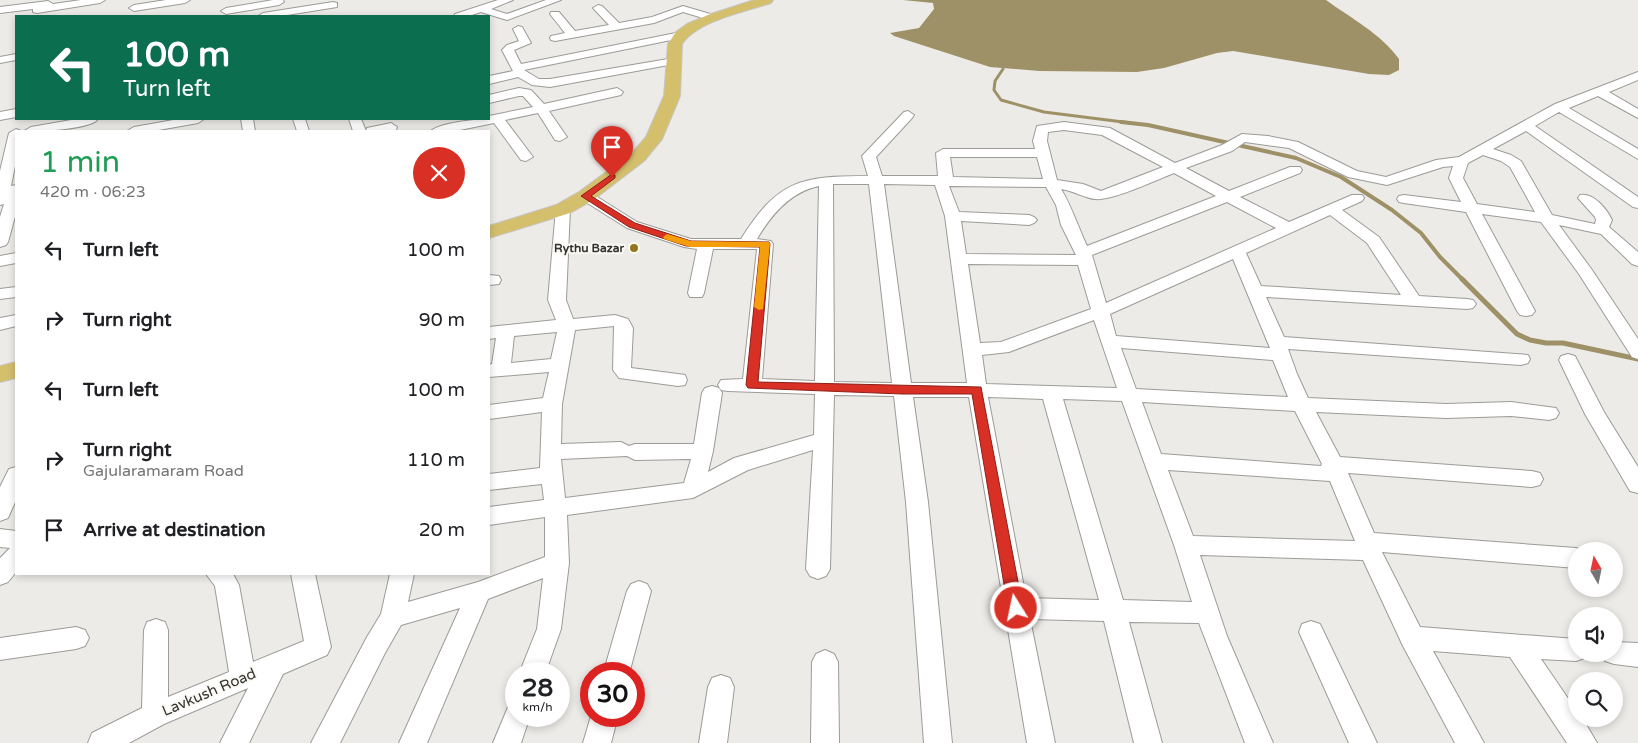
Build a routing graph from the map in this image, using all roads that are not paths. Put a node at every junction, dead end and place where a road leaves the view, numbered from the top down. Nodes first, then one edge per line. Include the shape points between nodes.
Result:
1 (185, 0) edge
2 (251, 0) edge
3 (293, 0) edge
4 (556, 0) edge
5 (767, 0) edge
6 (502, 1) edge
7 (332, 2) edge
8 (97, 3) edge
9 (167, 3) junction
10 (43, 7) edge
11 (134, 8) edge
12 (225, 8) edge
13 (598, 8) dead end
14 (481, 9) junction
15 (0, 10) edge
16 (555, 14) dead end
17 (167, 15) edge
18 (268, 15) edge
19 (339, 15) edge
20 (462, 15) edge
21 (507, 17) junction
22 (713, 18) junction
23 (490, 24) edge
24 (616, 26) junction
25 (518, 30) dead end
26 (681, 34) junction
27 (573, 35) junction
28 (554, 38) dead end
29 (15, 57) edge
30 (0, 60) edge
31 (674, 61) junction
32 (519, 70) junction
33 (1638, 76) edge
34 (490, 80) edge
35 (1599, 91) junction
36 (618, 92) dead end
37 (490, 99) edge
38 (1559, 107) junction
39 (541, 108) junction
40 (15, 113) edge
41 (908, 114) dead end
42 (1638, 114) edge
43 (0, 116) edge
44 (497, 118) junction
45 (88, 120) edge
46 (193, 120) edge
47 (488, 120) edge
48 (490, 120) edge
49 (390, 125) edge
50 (1526, 126) junction
51 (35, 130) edge
52 (139, 130) edge
53 (375, 130) edge
54 (445, 130) edge
55 (15, 133) edge
56 (0, 134) edge
57 (560, 137) dead end
58 (15, 141) edge
59 (1482, 150) junction
60 (1043, 153) junction
61 (1638, 156) edge
62 (526, 158) dead end
63 (1462, 161) junction
64 (1176, 168) junction
65 (1295, 170) dead end
66 (826, 180) junction
67 (876, 180) junction
68 (943, 180) junction
69 (1051, 183) junction
70 (15, 194) edge
71 (586, 196) junction
72 (1227, 196) junction
73 (1357, 198) dead end
74 (1585, 198) dead end
75 (1404, 199) dead end
76 (0, 201) edge
77 (1638, 204) edge
78 (1472, 208) junction
79 (564, 209) junction
80 (1331, 209) junction
81 (954, 216) junction
82 (1546, 218) junction
83 (1029, 220) dead end
84 (1288, 228) junction
85 (1600, 229) junction
86 (490, 232) edge
87 (7, 235) edge
88 (706, 243) junction
89 (746, 244) junction
90 (1237, 250) junction
91 (1084, 257) junction
92 (15, 258) edge
93 (959, 259) junction
94 (1638, 260) edge
95 (0, 261) edge
96 (1254, 291) junction
97 (15, 292) edge
98 (696, 293) dead end
99 (0, 294) edge
100 (1414, 301) junction
101 (1467, 304) dead end
102 (1526, 311) dead end
103 (1100, 312) junction
104 (15, 321) edge
105 (0, 324) edge
106 (566, 325) junction
107 (498, 332) edge
108 (1109, 341) junction
109 (1278, 348) junction
110 (971, 349) junction
111 (1638, 352) edge
112 (1521, 359) dead end
113 (1568, 360) dead end
114 (558, 365) junction
115 (15, 370) edge
116 (495, 371) edge
117 (0, 374) edge
118 (15, 375) edge
119 (0, 380) edge
120 (678, 380) dead end
121 (752, 385) junction
122 (824, 387) junction
123 (902, 390) junction
124 (977, 390) junction
125 (1051, 392) junction
126 (1129, 396) junction
127 (552, 404) junction
128 (1301, 405) junction
129 (490, 412) edge
130 (1549, 413) dead end
131 (824, 439) junction
132 (703, 451) junction
133 (551, 452) junction
134 (1154, 461) junction
135 (1333, 464) junction
136 (551, 476) junction
137 (15, 477) edge
138 (1532, 479) dead end
139 (490, 482) edge
140 (1638, 485) edge
141 (693, 490) junction
142 (556, 509) junction
143 (0, 512) edge
144 (490, 516) edge
145 (0, 538) edge
146 (15, 540) edge
147 (1185, 545) junction
148 (1370, 551) junction
149 (1568, 557) edge
150 (556, 563) junction
151 (818, 569) dead end
152 (220, 575) edge
153 (303, 575) edge
154 (402, 575) edge
155 (639, 591) dead end
156 (479, 592) junction
157 (1016, 608) junction
158 (1114, 611) junction
159 (1207, 612) junction
160 (393, 617) junction
161 (156, 630) dead end
162 (1311, 632) dead end
163 (76, 638) dead end
164 (1412, 638) junction
165 (1517, 645) junction
166 (318, 647) joint
167 (0, 649) edge
168 (1568, 649) edge
169 (537, 662) edge
170 (619, 662) edge
171 (825, 662) dead end
172 (275, 664) junction
173 (243, 678) junction
174 (720, 687) dead end
175 (155, 715) junction
176 (513, 727) edge
177 (602, 727) edge
178 (102, 743) edge
179 (234, 743) edge
180 (325, 743) edge
181 (413, 743) edge
182 (507, 743) edge
183 (597, 743) edge
184 (713, 743) edge
185 (825, 743) edge
186 (938, 743) edge
187 (1041, 743) edge
188 (1148, 743) edge
189 (1259, 743) edge
190 (1363, 743) edge
191 (1470, 743) edge
192 (1583, 743) edge

1 - 9 street
2 - 12 street
3 - 12 street
4 - 21 street
5 - 22 main road
6 - 14 street
7 - 18 street
7 - 19 street
8 - 10 street
9 - 11 street
9 - 17 street
10 - 15 street
13 - 24 street
14 - 20 street
14 - 21 street
16 - 27 street
21 - 23 street
22 - 24 street via 683,9 661,18
22 - 26 main road
24 - 27 street
25 - 32 street via 525,43 508,50
26 - 31 main road via 675,44
26 - 32 street
27 - 28 street
29 - 30 street
31 - 32 street via 550,83 536,82
31 - 71 main road via 672,96 654,139 638,157
32 - 34 street
33 - 35 street
35 - 38 street
35 - 42 street
36 - 39 street
37 - 39 street via 524,92
38 - 50 street
38 - 61 street
39 - 44 street
39 - 57 street
40 - 43 street
41 - 67 street via 868,156
44 - 48 street
44 - 62 street
45 - 51 street
46 - 52 street
47 - 54 street
49 - 53 street
50 - 59 street
50 - 77 street
55 - 56 street
58 - 76 street
59 - 63 street
59 - 82 street via 1516,164
60 - 64 street via 1042,129 1064,126 1105,131
60 - 68 street via 943,153
60 - 69 street
63 - 64 street via 1441,163 1387,181 1353,174 1293,145 1242,138 1227,148
63 - 78 street via 1456,178
64 - 69 street via 1103,195
64 - 72 street
65 - 72 street
66 - 67 street
66 - 89 street via 807,184 780,198 760,220
66 - 122 street
67 - 68 street
67 - 123 street
68 - 69 street
68 - 81 street
69 - 91 street via 1064,205 1069,225
70 - 87 street
71 - 79 main road
71 - 88 street via 632,225 690,244
72 - 84 street
72 - 91 street
73 - 80 street
74 - 85 street via 1602,215 1604,220
75 - 78 street
78 - 82 street
78 - 102 street
79 - 86 main road
79 - 106 street via 557,300
80 - 84 street
80 - 100 street via 1373,240
81 - 83 street
81 - 93 street
82 - 85 street
82 - 111 street
84 - 90 street
85 - 94 street
88 - 89 street
88 - 98 street
89 - 121 street via 765,244
90 - 96 street
90 - 103 street
91 - 93 street
91 - 103 street
92 - 95 street
93 - 110 street
96 - 100 street
96 - 109 street
97 - 99 street
100 - 101 street
103 - 108 street
103 - 110 street via 1003,348
104 - 105 street
106 - 107 street
106 - 114 street
106 - 120 street via 615,320 622,323 622,370 626,374
107 - 116 street
108 - 109 street
108 - 126 street
109 - 112 street
109 - 128 street
110 - 124 street
113 - 140 street via 1595,414
114 - 116 street
114 - 127 street
115 - 117 main road
118 - 119 main road
121 - 122 street
121 - 132 street via 720,389
122 - 123 street
122 - 131 street
123 - 124 street
123 - 186 street via 917,502
124 - 125 street
124 - 157 street
125 - 126 street
125 - 158 street
126 - 128 street
126 - 134 street
127 - 129 street
127 - 133 street
128 - 130 street via 1446,411 1511,409
128 - 135 street
131 - 141 street via 741,464
131 - 151 street
132 - 133 street
132 - 141 street
133 - 136 street
134 - 135 street via 1327,474
134 - 147 street
135 - 138 street
135 - 148 street
136 - 139 street
136 - 142 street
137 - 143 street
141 - 142 street
142 - 144 street
142 - 150 street
145 - 146 street
147 - 148 street
147 - 159 street
148 - 149 street via 1375,542
148 - 164 street
150 - 156 street
150 - 169 street via 549,629
152 - 173 street via 227,585
153 - 166 street
154 - 160 street
155 - 170 street
156 - 160 street
156 - 181 street
157 - 158 street
157 - 187 street
158 - 159 street
158 - 188 street
159 - 189 street
160 - 180 street
161 - 175 street
162 - 190 street
163 - 167 street
164 - 165 street
164 - 191 street
165 - 168 street
165 - 192 street
166 - 172 street, Lavkush Road
171 - 185 street
172 - 173 street, Lavkush Road
172 - 179 street
173 - 175 street, Lavkush Road
174 - 184 street
175 - 178 street, Lavkush Road
176 - 182 street
177 - 183 street

